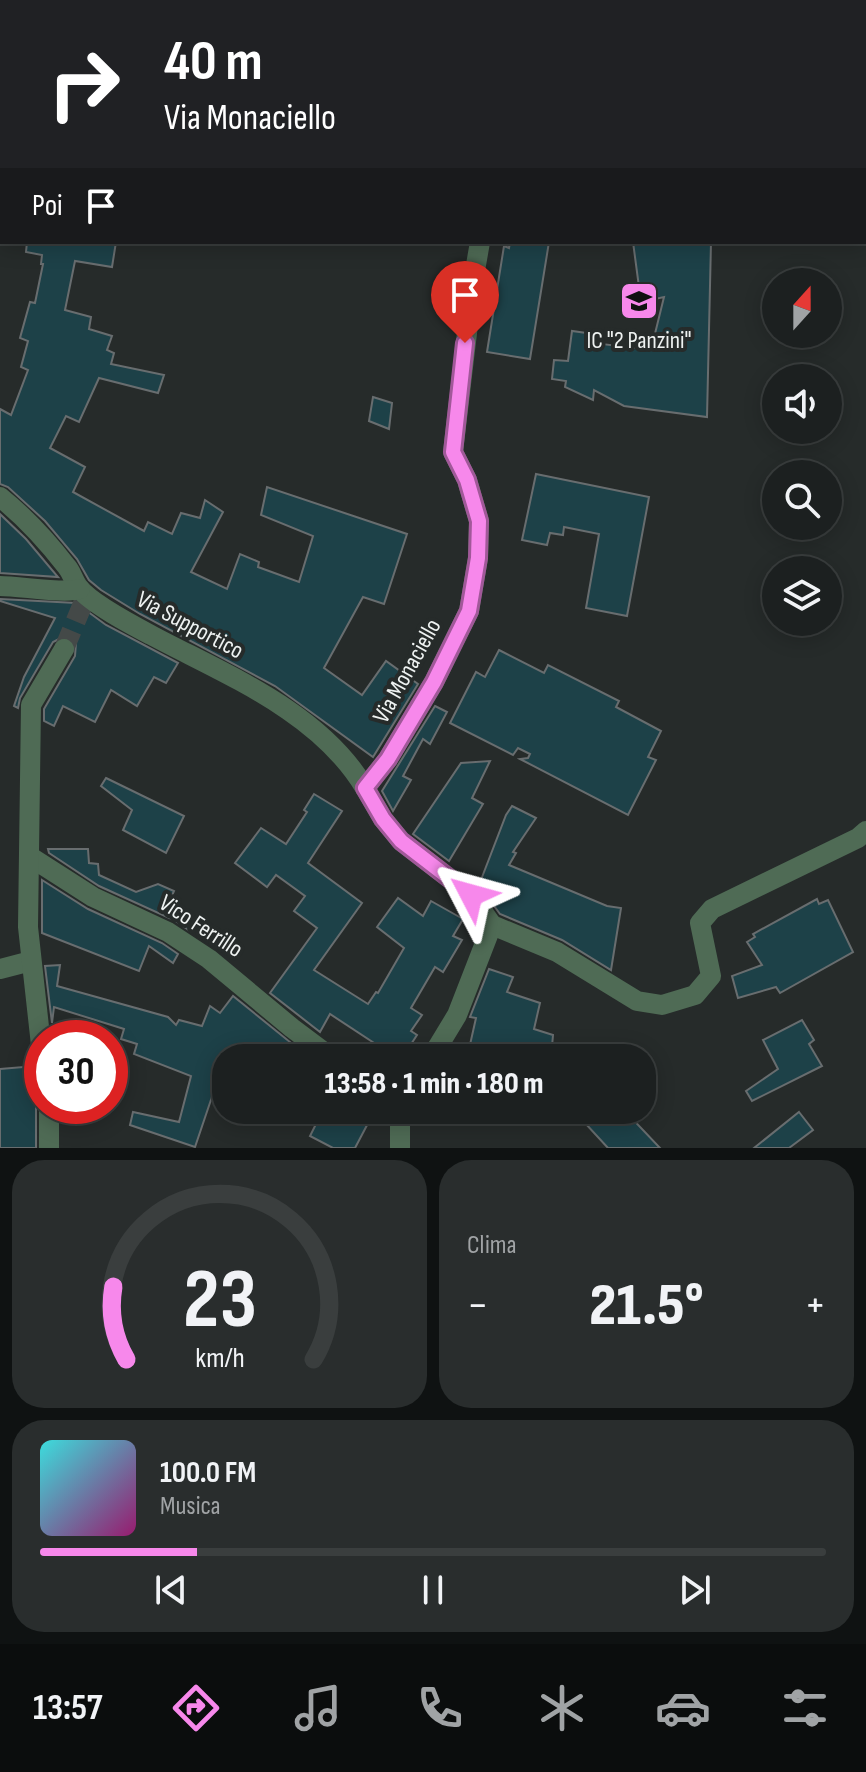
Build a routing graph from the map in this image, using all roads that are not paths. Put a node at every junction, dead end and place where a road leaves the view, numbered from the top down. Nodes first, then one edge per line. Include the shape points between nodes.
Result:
1 (480, 244) edge
2 (0, 497) edge
3 (0, 586) edge
4 (80, 589) junction
5 (64, 649) tunnel mouth
6 (365, 788) junction
7 (866, 831) edge
8 (29, 856) junction
9 (492, 925) junction
10 (31, 961) junction
11 (0, 969) edge
12 (38, 1020) edge
13 (313, 1044) edge
14 (439, 1044) edge
15 (49, 1124) edge
16 (400, 1124) edge
17 (49, 1148) edge
18 (400, 1148) edge

1 - 6 street, Via Monaciello via 453,452 479,521 469,611 434,682
2 - 4 street, Via Supportico via 56,552
3 - 4 street
4 - 6 street, Via Supportico via 128,623 289,712 341,753
5 - 8 street via 31,705
6 - 9 street via 401,841 471,895
7 - 9 street via 712,909 700,923 711,976 695,995 662,1005 637,1001 557,952
8 - 10 street
8 - 13 street, Vico Ferrillo via 209,959
9 - 14 street via 457,1015
10 - 11 street
10 - 12 street
15 - 17 street
16 - 18 street

